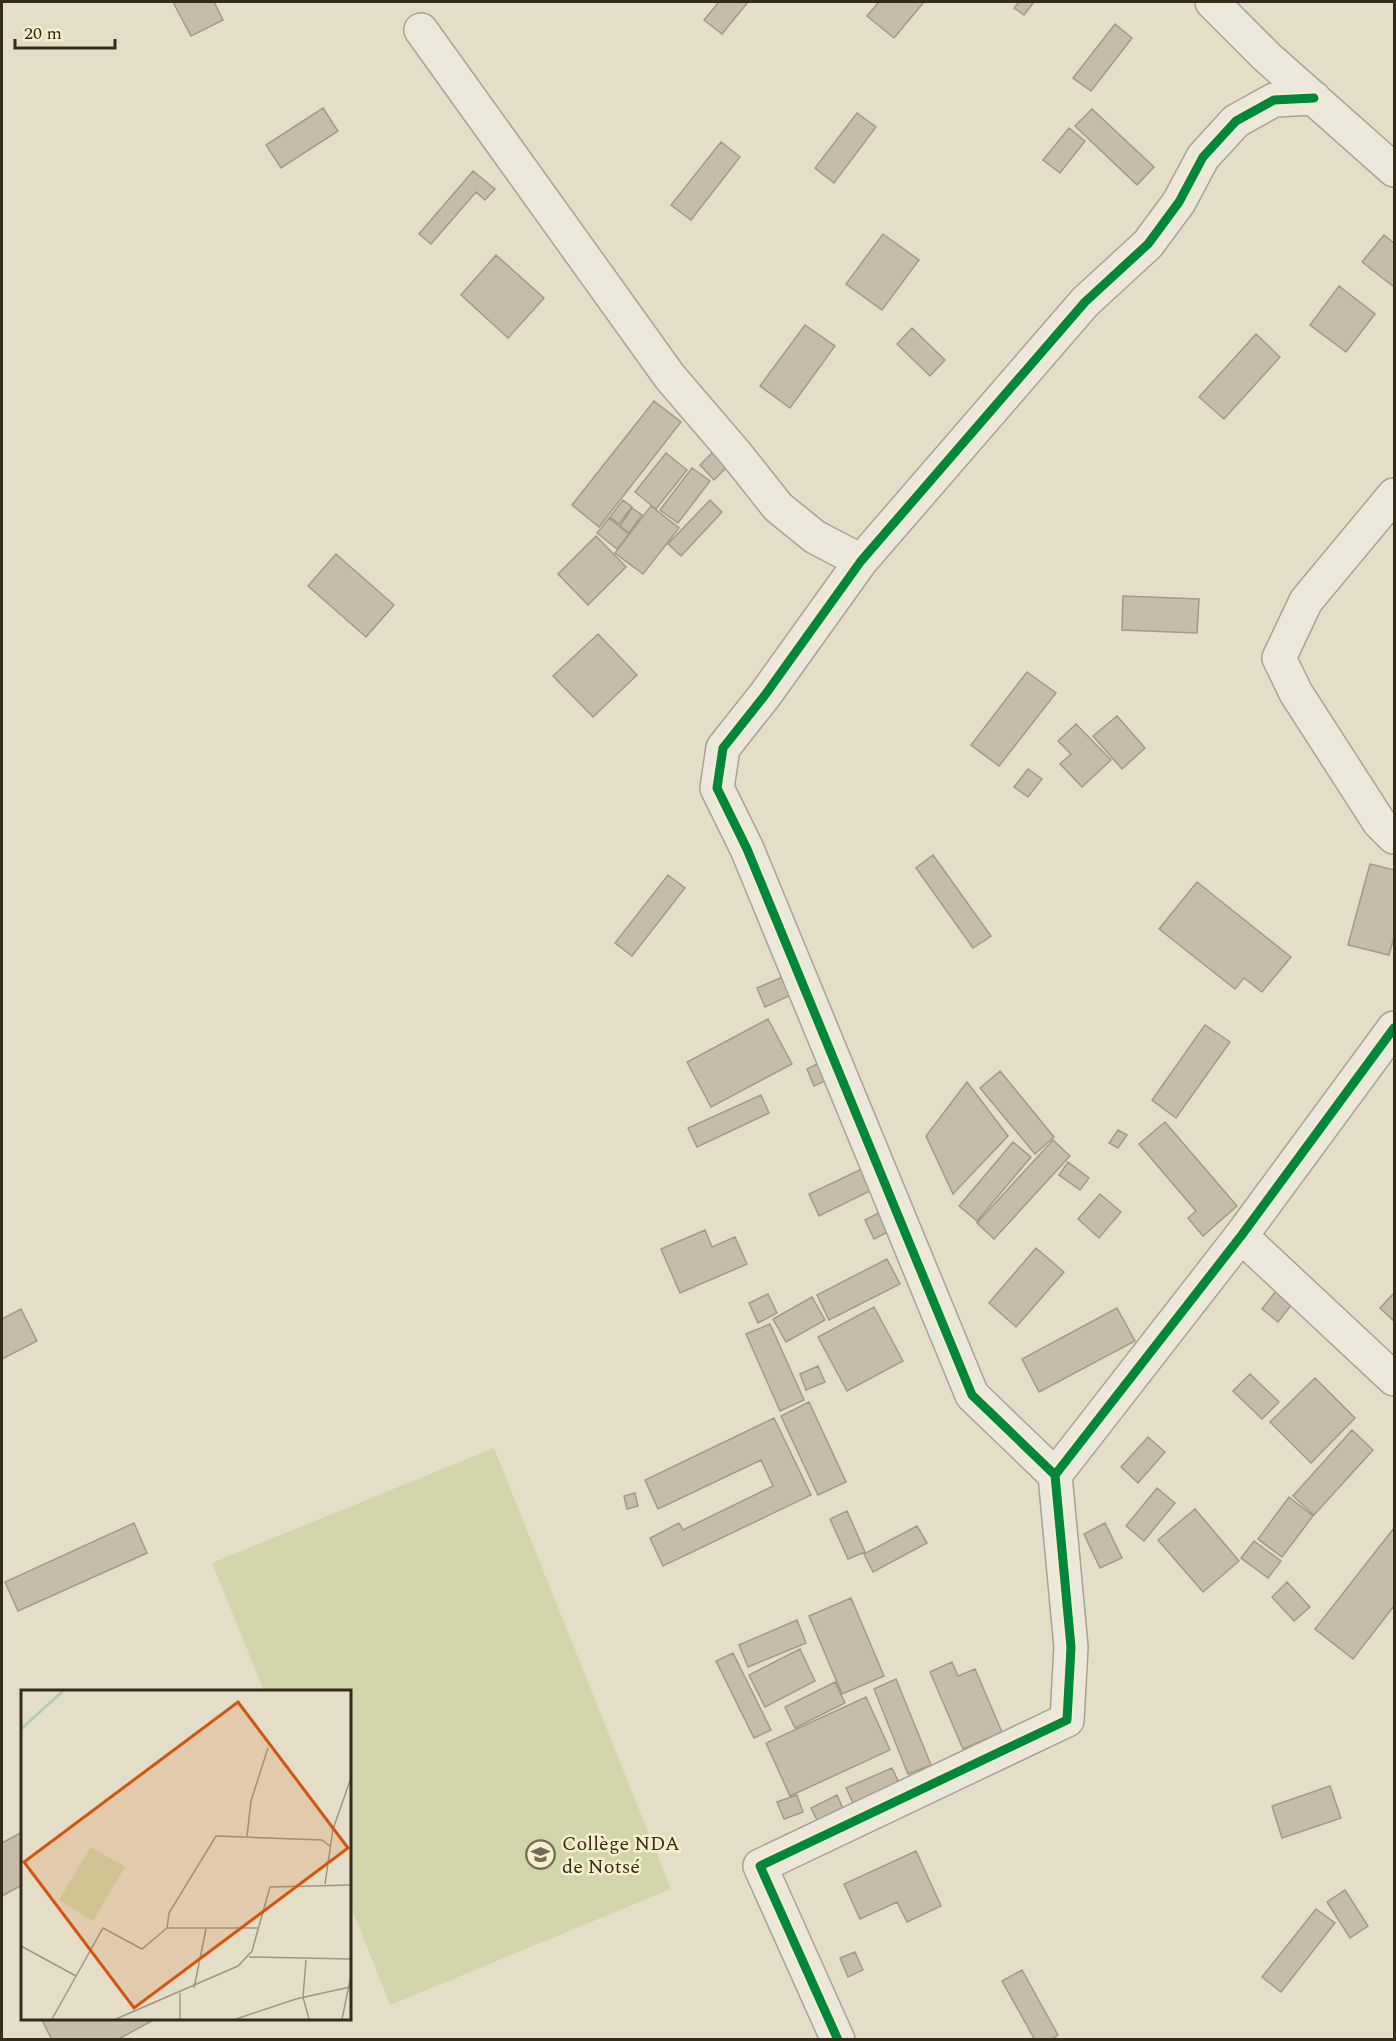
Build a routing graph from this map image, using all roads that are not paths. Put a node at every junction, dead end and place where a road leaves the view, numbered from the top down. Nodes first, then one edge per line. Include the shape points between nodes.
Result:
1 (1212, 2) edge
2 (421, 30) dead end
3 (1314, 98) junction
4 (1395, 170) edge
5 (1395, 495) edge
6 (861, 561) junction
7 (1395, 837) edge
8 (1395, 1028) edge
9 (1241, 1236) junction
10 (1395, 1379) edge
11 (1055, 1475) junction
12 (838, 2040) edge

1 - 3 street
2 - 6 street via 670,377 778,507 815,537
3 - 4 street
3 - 6 street via 1274,100 1236,121 1203,157 1179,202 1148,244 1085,302
5 - 7 street via 1306,602 1279,658 1296,693 1379,822
6 - 11 street via 723,748 717,788 747,849 972,1395
8 - 9 street
9 - 10 street
9 - 11 street
11 - 12 street via 1071,1647 1067,1720 760,1866

